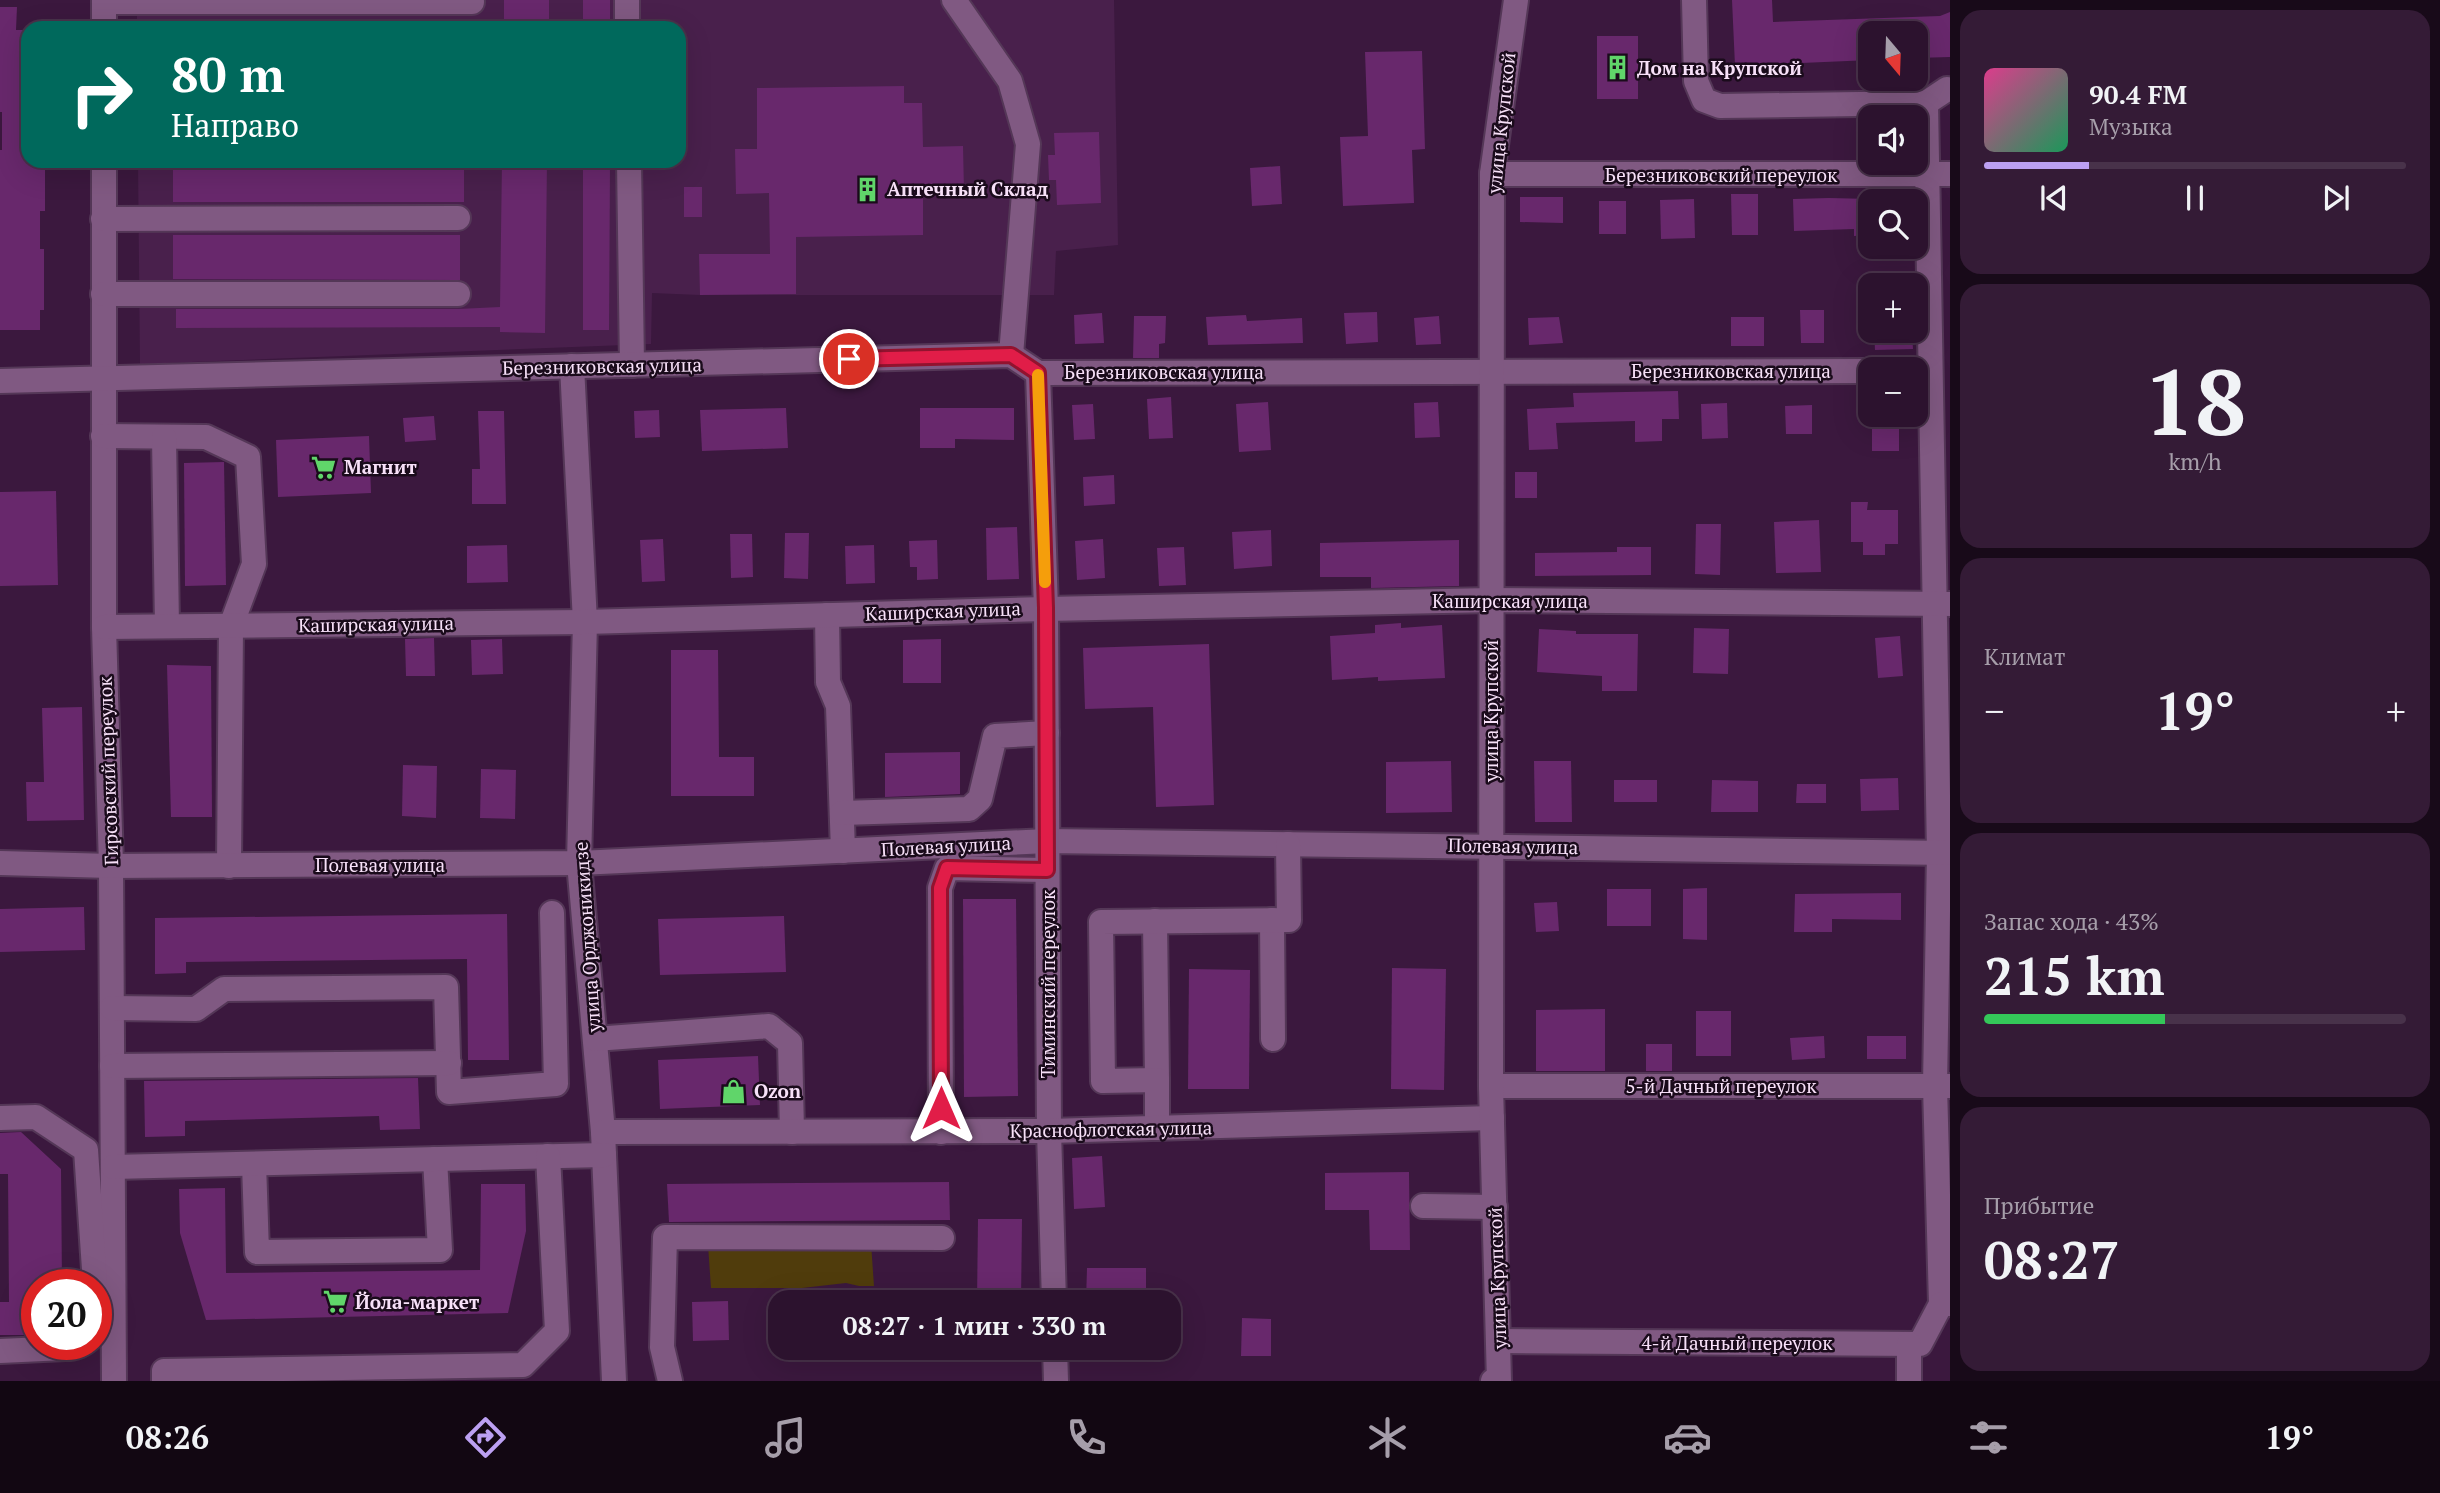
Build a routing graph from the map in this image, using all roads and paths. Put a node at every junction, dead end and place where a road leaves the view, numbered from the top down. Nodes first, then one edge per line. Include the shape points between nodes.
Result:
1 (627, 0) edge
2 (954, 0) edge
3 (1516, 0) edge
4 (1694, 0) edge
5 (104, 1) edge
6 (472, 2) dead end
7 (104, 21) edge
8 (627, 21) edge
9 (1947, 89) dead end
10 (1926, 103) junction
11 (104, 168) edge
12 (629, 168) edge
13 (1492, 174) junction
14 (1939, 174) edge
15 (458, 218) dead end
16 (103, 219) junction
17 (103, 294) junction
18 (458, 294) dead end
19 (1011, 355) junction
20 (632, 365) junction
21 (572, 366) junction
22 (1493, 371) junction
23 (1858, 371) edge
24 (1933, 371) edge
25 (1038, 373) junction
26 (103, 379) junction
27 (0, 382) edge
28 (103, 436) junction
29 (164, 437) junction
30 (1492, 600) junction
31 (1943, 604) edge
32 (1046, 608) junction
33 (827, 615) junction
34 (585, 622) junction
35 (167, 626) junction
36 (231, 626) junction
37 (104, 627) junction
38 (1046, 733) junction
39 (842, 813) junction
40 (1047, 841) junction
41 (1288, 844) junction
42 (1490, 846) junction
43 (844, 851) junction
44 (1945, 853) edge
45 (0, 863) edge
46 (579, 863) junction
47 (111, 866) junction
48 (229, 866) junction
49 (1047, 870) junction
50 (552, 913) dead end
51 (1272, 920) junction
52 (1155, 921) junction
53 (112, 1008) junction
54 (1273, 1038) dead end
55 (595, 1039) junction
56 (449, 1063) junction
57 (112, 1066) junction
58 (1157, 1080) junction
59 (1492, 1086) junction
60 (1943, 1086) edge
61 (0, 1118) edge
62 (1493, 1118) junction
63 (1157, 1128) junction
64 (1049, 1131) junction
65 (792, 1132) junction
66 (941, 1132) junction
67 (603, 1144) junction
68 (548, 1156) junction
69 (435, 1159) junction
70 (254, 1164) junction
71 (113, 1167) junction
72 (1423, 1206) dead end
73 (1495, 1207) junction
74 (942, 1238) dead end
75 (94, 1269) edge
76 (1054, 1290) edge
77 (1945, 1304) edge
78 (1499, 1341) junction
79 (1909, 1344) junction
80 (21, 1350) edge
81 (0, 1351) edge
82 (1055, 1360) edge
83 (114, 1381) edge
84 (164, 1381) edge
85 (614, 1381) edge
86 (670, 1381) edge
87 (1056, 1381) edge
88 (1493, 1381) edge
89 (1499, 1381) edge
90 (1909, 1381) edge

1 - 8 street
2 - 19 street via 1010,81 1028,144
3 - 13 street, улица Крупской
4 - 10 street via 1696,81 1704,100 1720,106
5 - 6 street
5 - 7 street
9 - 10 street
10 - 14 street
11 - 16 street, Гирсовский переулок
12 - 20 street
13 - 14 street, Березниковский переулок
13 - 22 street, улица Крупской
14 - 24 street
15 - 16 street
16 - 17 street, Гирсовский переулок
17 - 18 street
17 - 26 street, Гирсовский переулок
19 - 20 street, Березниковская улица
19 - 25 street, Березниковская улица
20 - 21 street, Березниковская улица
21 - 26 street, Березниковская улица
21 - 34 street, улица Орджоникидзе
22 - 23 street, Березниковская улица
22 - 25 street, Березниковская улица
22 - 30 street, улица Крупской
24 - 31 street
25 - 32 street, Тиминский переулок
26 - 27 street, Березниковская улица
26 - 28 street, Гирсовский переулок
28 - 29 street
28 - 37 street, Гирсовский переулок
29 - 35 street
29 - 36 street via 206,437 248,457 254,564
30 - 31 street, Каширская улица
30 - 32 street, Каширская улица
30 - 42 street, улица Крупской
31 - 44 street
32 - 33 street, Каширская улица
32 - 38 street, Тиминский переулок
33 - 34 street, Каширская улица
33 - 39 street via 828,682 838,706
34 - 36 street, Каширская улица
34 - 46 street, улица Орджоникидзе
35 - 36 street, Каширская улица
35 - 37 street, Каширская улица
36 - 48 street
37 - 47 street, Гирсовский переулок
38 - 39 street via 995,736 980,799 969,809
38 - 40 street, Тиминский переулок
39 - 43 street
40 - 41 street, Полевая улица
40 - 43 street, Полевая улица
40 - 49 street, Тиминский переулок
41 - 42 street, Полевая улица
41 - 51 street via 1289,920
42 - 44 street, Полевая улица
42 - 59 street, улица Крупской
43 - 46 street, Полевая улица
44 - 60 street
45 - 47 street, Полевая улица
46 - 48 street, Полевая улица
46 - 55 street, улица Орджоникидзе
47 - 48 street, Полевая улица
47 - 53 street, Гирсовский переулок
49 - 64 street, Тиминский переулок
49 - 66 street via 947,868 940,888
50 - 56 street via 556,1084 449,1092
51 - 52 street
51 - 54 street
52 - 58 street
52 - 58 street via 1101,922 1103,1081
53 - 56 street via 196,1009 224,989 446,988
53 - 57 street, Гирсовский переулок
55 - 65 street via 769,1026 790,1043
55 - 67 street, улица Орджоникидзе
56 - 57 street
57 - 71 street, Гирсовский переулок
58 - 63 street
59 - 60 street, 5-й Дачный переулок
59 - 62 street, улица Крупской
60 - 77 street
61 - 75 street via 36,1117 86,1150
62 - 63 street, Краснофлотская улица
62 - 73 street, улица Крупской
63 - 64 street, Краснофлотская улица
64 - 66 street, Краснофлотская улица
64 - 76 street, Тиминский переулок
65 - 66 street, Краснофлотская улица
65 - 67 street, Краснофлотская улица
67 - 68 street, Краснофлотская улица
67 - 85 street, улица Орджоникидзе
68 - 69 street, Краснофлотская улица
68 - 84 street via 556,1331 523,1365 164,1371
69 - 70 street, Краснофлотская улица
69 - 70 street via 440,1250 257,1252
70 - 71 street, Краснофлотская улица
71 - 83 street, Гирсовский переулок
72 - 73 street
73 - 78 street, улица Крупской
74 - 86 street via 665,1237 662,1347
77 - 79 street via 1920,1344
78 - 79 street, 4-й Дачный переулок
78 - 89 street, улица Крупской
79 - 90 street
80 - 81 street
82 - 87 street
88 - 89 street

